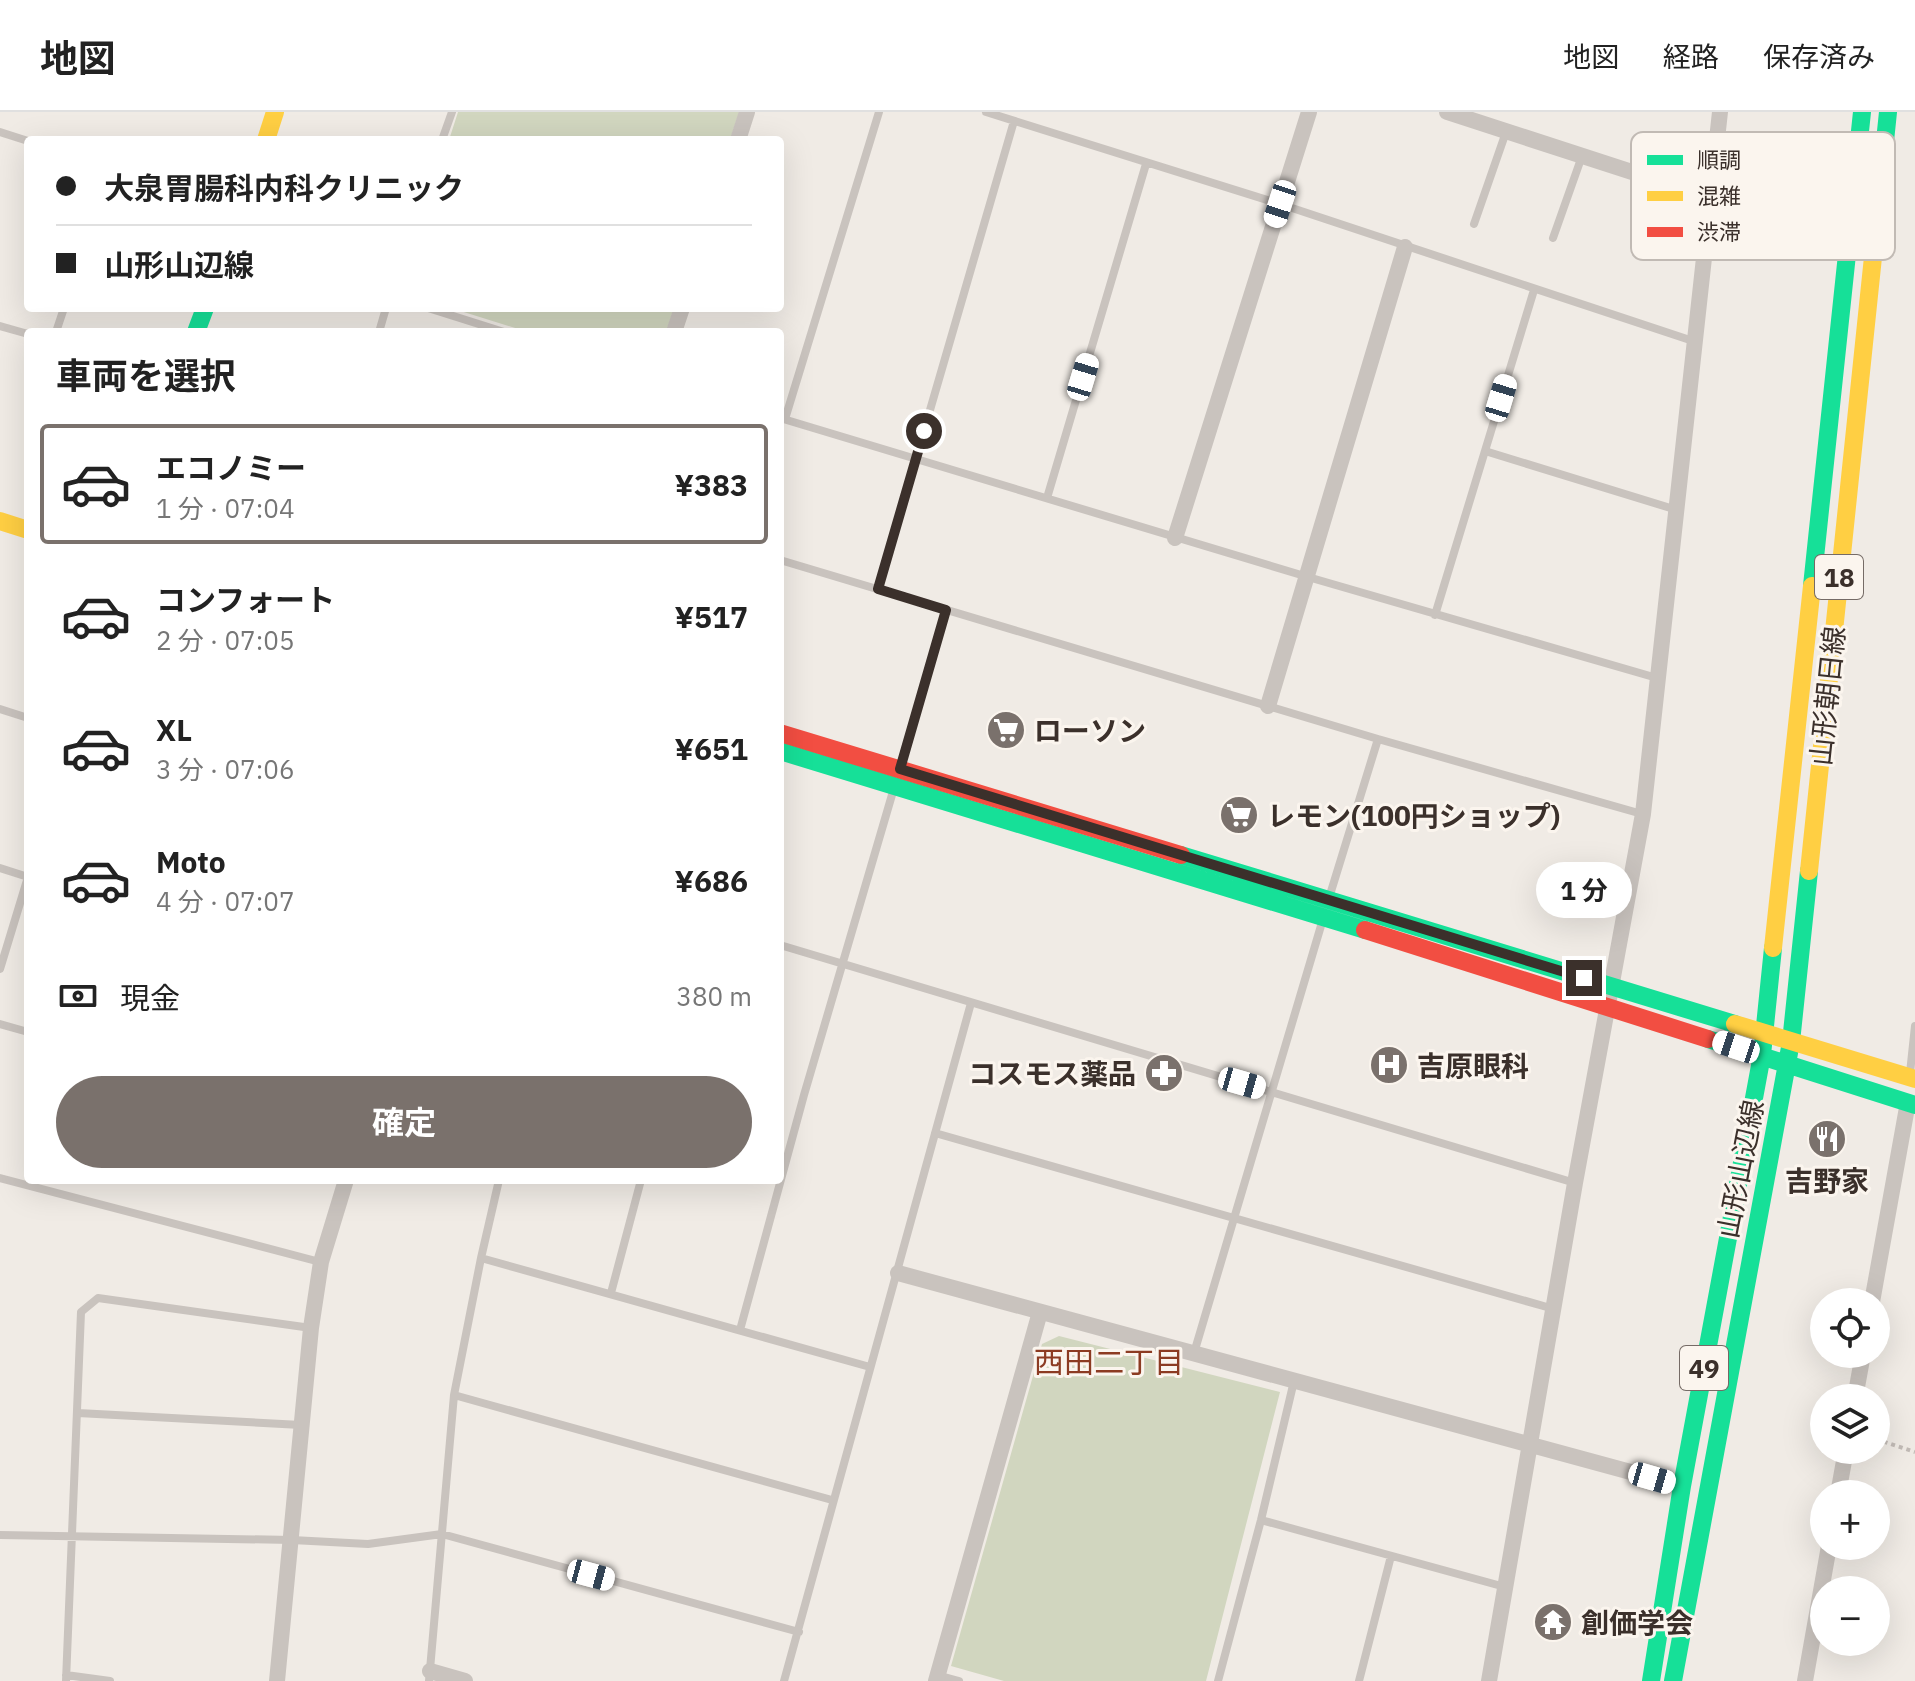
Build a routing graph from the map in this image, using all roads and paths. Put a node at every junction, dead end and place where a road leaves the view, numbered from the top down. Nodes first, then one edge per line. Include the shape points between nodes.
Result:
1 (275, 112) edge
2 (452, 112) edge
3 (747, 112) edge
4 (879, 112) edge
5 (986, 112) edge
6 (1309, 112) edge
7 (1447, 112) edge
8 (1720, 112) edge
9 (1862, 112) edge
10 (1888, 112) edge
11 (1014, 121) junction
12 (0, 132) edge
13 (1506, 132) junction
14 (1717, 132) edge
15 (1860, 132) edge
16 (1886, 132) edge
17 (267, 136) edge
18 (443, 136) edge
19 (739, 136) edge
20 (24, 140) edge
21 (1582, 156) junction
22 (1146, 164) junction
23 (1631, 172) edge
24 (1280, 204) junction
25 (1474, 224) dead end
26 (1553, 238) dead end
27 (1405, 247) junction
28 (1702, 260) edge
29 (1846, 260) edge
30 (1873, 260) edge
31 (1534, 290) junction
32 (441, 312) edge
33 (0, 326) edge
34 (491, 328) edge
35 (24, 333) edge
36 (1693, 341) junction
37 (784, 415) edge
38 (784, 418) edge
39 (1485, 451) junction
40 (916, 459) junction
41 (1047, 498) junction
42 (0, 505) edge
43 (1678, 510) junction
44 (24, 512) edge
45 (0, 521) edge
46 (24, 529) edge
47 (1175, 538) junction
48 (784, 561) edge
49 (1308, 577) junction
50 (878, 589) junction
51 (946, 610) junction
52 (1435, 615) junction
53 (1657, 678) junction
54 (1268, 706) junction
55 (0, 709) edge
56 (24, 717) edge
57 (784, 735) edge
58 (1378, 739) junction
59 (784, 752) edge
60 (897, 777) junction
61 (1643, 814) junction
62 (0, 868) edge
63 (24, 876) edge
64 (24, 890) edge
65 (1326, 908) junction
66 (784, 946) edge
67 (843, 964) junction
68 (0, 969) edge
69 (1610, 996) junction
70 (971, 1003) junction
71 (0, 1024) edge
72 (1915, 1026) edge
73 (24, 1031) edge
74 (1763, 1033) junction
75 (1791, 1042) junction
76 (1762, 1055) junction
77 (1785, 1064) junction
78 (1912, 1078) edge
79 (1272, 1092) junction
80 (1911, 1104) edge
81 (935, 1133) junction
82 (784, 1168) edge
83 (0, 1178) edge
84 (1575, 1183) junction
85 (345, 1184) edge
86 (498, 1184) edge
87 (640, 1184) edge
88 (780, 1184) edge
89 (1233, 1217) junction
90 (481, 1258) junction
91 (321, 1262) junction
92 (898, 1273) junction
93 (1875, 1288) edge
94 (611, 1293) junction
95 (1554, 1309) junction
96 (1040, 1312) junction
97 (311, 1328) junction
98 (740, 1330) junction
99 (1194, 1353) junction
100 (870, 1367) junction
101 (1294, 1381) junction
102 (454, 1395) junction
103 (78, 1413) junction
104 (301, 1425) junction
105 (1890, 1444) edge
106 (1531, 1445) junction
107 (1915, 1452) edge
108 (1682, 1486) junction
109 (832, 1500) junction
110 (1261, 1520) junction
111 (442, 1534) junction
112 (0, 1535) edge
113 (72, 1536) junction
114 (292, 1540) junction
115 (1391, 1556) junction
116 (1827, 1560) edge
117 (1506, 1587) junction
118 (799, 1632) junction
119 (430, 1676) edge
120 (66, 1678) edge
121 (936, 1678) edge
122 (110, 1681) edge
123 (277, 1681) edge
124 (465, 1681) edge
125 (784, 1681) edge
126 (959, 1681) edge
127 (1218, 1681) edge
128 (1359, 1681) edge
129 (1489, 1681) edge
130 (1651, 1681) edge
131 (1673, 1681) edge
132 (1805, 1681) edge

1 - 17 main road
2 - 18 lane
3 - 19 street
4 - 37 lane
5 - 11 lane
6 - 24 street
7 - 13 street
8 - 14 street
9 - 15 main road, 山形朝日線 / 18
10 - 16 main road, 山形朝日線 / 18
11 - 22 lane
11 - 40 lane
12 - 20 lane
13 - 21 street
13 - 25 lane
21 - 23 street
21 - 26 lane
22 - 24 lane
22 - 41 lane
24 - 27 lane
24 - 47 street
27 - 31 lane
27 - 49 street
28 - 36 street
29 - 74 main road, 山形朝日線 / 18
30 - 75 main road, 山形朝日線 / 18
31 - 36 lane
31 - 39 lane
32 - 34 lane
33 - 35 lane
36 - 43 street
38 - 40 lane
39 - 43 lane
39 - 52 lane
40 - 41 lane
40 - 50 lane
41 - 47 lane
42 - 44 main road
43 - 53 street
45 - 46 main road
47 - 49 lane
48 - 50 lane
49 - 52 lane
49 - 54 street
50 - 51 lane
51 - 54 lane
51 - 60 lane
52 - 53 lane
53 - 61 street
54 - 58 lane
55 - 56 lane
57 - 60 main road
58 - 61 lane
58 - 65 lane
59 - 60 main road
60 - 65 main road
60 - 67 lane
61 - 69 street
62 - 63 lane
64 - 68 lane
65 - 69 main road
65 - 79 lane
66 - 67 lane
67 - 70 lane
67 - 82 lane
69 - 74 main road
69 - 76 main road
69 - 84 street
70 - 79 lane
70 - 81 lane
71 - 73 lane
72 - 78 lane
74 - 75 main road
74 - 76 main road, 山形朝日線 / 18
75 - 77 main road, 山形朝日線 / 18
75 - 78 main road
76 - 77 main road
76 - 108 main road, 山形山辺線 / 49
77 - 80 main road
77 - 131 main road, 山形山辺線 / 49
79 - 84 lane
79 - 89 lane
80 - 93 street
81 - 89 lane
81 - 92 lane
83 - 91 lane
84 - 95 street
85 - 91 street
86 - 90 lane
87 - 94 lane
88 - 98 lane
89 - 95 lane
89 - 99 lane
90 - 94 lane
90 - 102 lane
91 - 97 street
92 - 96 street
92 - 100 lane
94 - 98 lane
95 - 106 street
96 - 99 street
96 - 121 street
97 - 103 lane via 98,1298 81,1312
97 - 104 street
98 - 100 lane
99 - 101 street
100 - 109 lane
101 - 106 street
101 - 110 lane
102 - 109 lane
102 - 111 lane
103 - 104 lane
103 - 113 lane
104 - 114 street
105 - 107 path
106 - 108 street
106 - 117 street
108 - 130 main road, 山形山辺線 / 49
109 - 118 lane
110 - 115 lane
110 - 127 lane
111 - 114 lane via 368,1544
111 - 118 lane
111 - 119 lane
112 - 113 lane
113 - 114 lane
113 - 120 lane
114 - 123 street
115 - 117 lane
115 - 128 lane
116 - 132 street
117 - 129 street
118 - 125 lane
119 - 124 street
120 - 122 lane
121 - 126 lane

